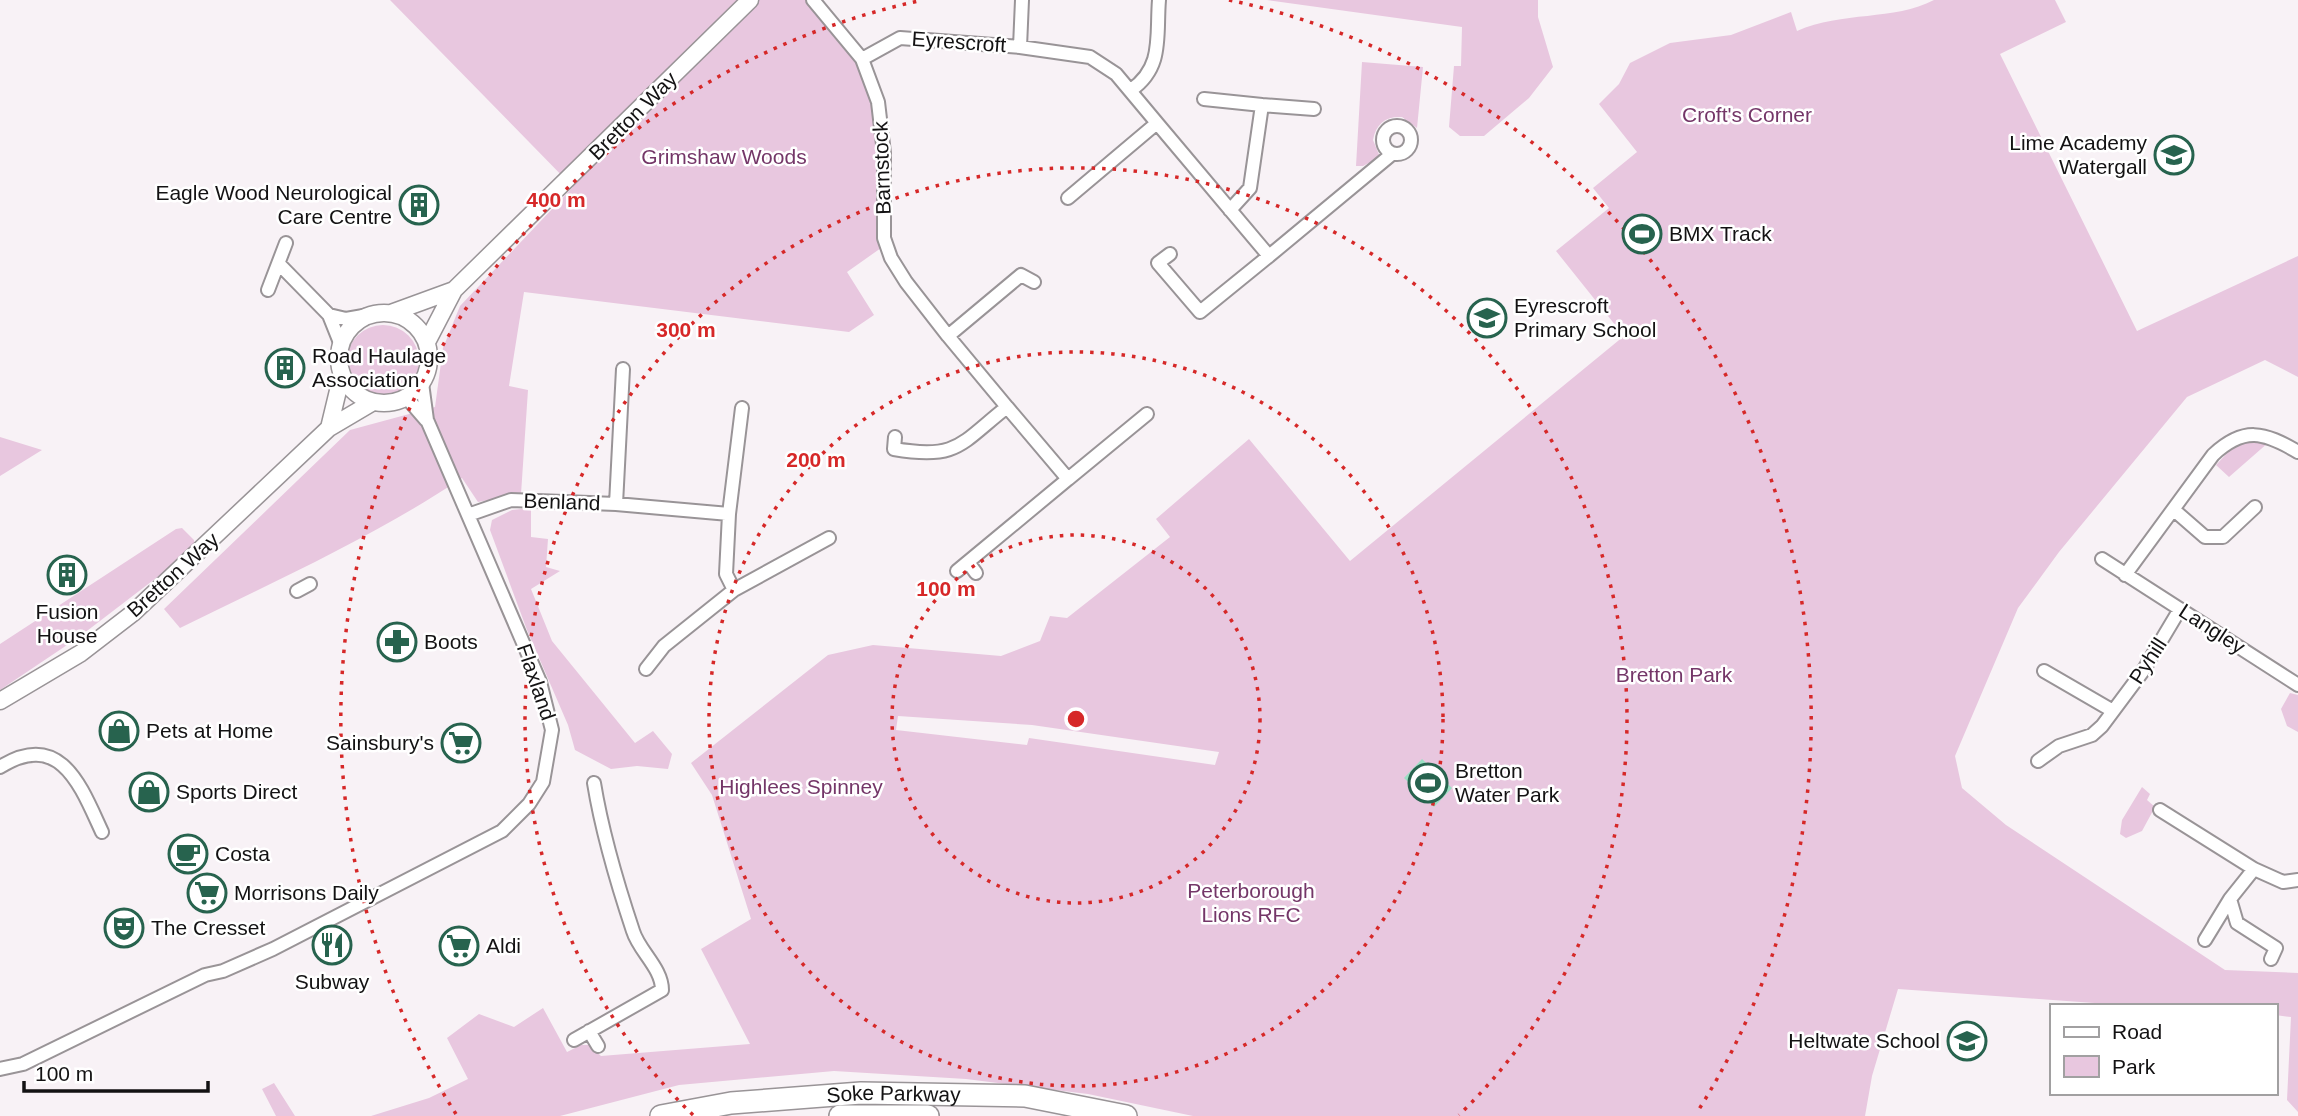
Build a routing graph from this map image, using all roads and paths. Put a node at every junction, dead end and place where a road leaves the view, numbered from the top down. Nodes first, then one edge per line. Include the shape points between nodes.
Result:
1 (750, 0) edge
2 (813, 0) edge
3 (1022, 0) edge
4 (1159, 0) edge
5 (1020, 47) junction
6 (862, 59) junction
7 (1132, 90) junction
8 (1204, 99) dead end
9 (1262, 105) junction
10 (1314, 109) dead end
11 (1157, 123) junction
12 (1392, 154) dead end
13 (1068, 198) dead end
14 (1230, 209) junction
15 (286, 243) dead end
16 (1170, 254) dead end
17 (1269, 256) junction
18 (280, 265) junction
19 (1034, 282) dead end
20 (268, 290) dead end
21 (454, 290) junction
22 (391, 313) junction
23 (329, 315) junction
24 (369, 315) junction
25 (948, 336) junction
26 (427, 342) junction
27 (341, 345) junction
28 (623, 369) dead end
29 (342, 374) junction
30 (422, 383) junction
31 (407, 398) junction
32 (373, 402) junction
33 (1007, 407) junction
34 (742, 408) dead end
35 (1147, 414) dead end
36 (426, 420) junction
37 (1137, 422) junction
38 (329, 428) junction
39 (1145, 433) dead end
40 (895, 437) dead end
41 (2298, 452) edge
42 (1068, 479) junction
43 (616, 504) junction
44 (2255, 507) dead end
45 (2174, 510) junction
46 (729, 514) junction
47 (468, 515) junction
48 (829, 538) dead end
49 (2102, 559) dead end
50 (968, 562) junction
51 (957, 571) dead end
52 (976, 573) dead end
53 (2125, 575) junction
54 (310, 584) dead end
55 (734, 590) junction
56 (298, 591) dead end
57 (2180, 609) junction
58 (646, 669) dead end
59 (2044, 671) dead end
60 (2298, 685) edge
61 (0, 701) edge
62 (2113, 711) junction
63 (2038, 761) dead end
64 (0, 767) edge
65 (594, 783) dead end
66 (2160, 810) dead end
67 (102, 832) dead end
68 (2254, 869) junction
69 (2298, 880) edge
70 (2230, 899) junction
71 (2205, 940) dead end
72 (2271, 959) dead end
73 (589, 1031) junction
74 (574, 1040) dead end
75 (598, 1046) dead end
76 (0, 1069) edge
77 (662, 1116) edge
78 (840, 1116) edge
79 (928, 1116) edge
80 (1126, 1116) edge

1 - 21 street, Bretton Way
2 - 6 street, Barnstock
3 - 5 street, Eyrescroft
4 - 7 street via 1164,20 1156,60 1147,79
5 - 6 street, Eyrescroft via 900,38
5 - 7 street, Eyrescroft via 1090,57
6 - 25 street, Barnstock via 878,102 884,153 884,238 906,282
7 - 11 street, Eyrescroft
8 - 9 street
9 - 10 street
9 - 14 street via 1250,188
11 - 13 street via 1079,180
11 - 14 street, Eyrescroft
12 - 17 street
14 - 17 street, Eyrescroft
15 - 18 street
16 - 17 street via 1158,263 1200,312
18 - 20 street
18 - 23 street
19 - 25 street via 1021,275
21 - 22 street, Bretton Way
21 - 26 street, Bretton Way
22 - 24 street
22 - 26 street via 413,322
23 - 24 street via 346,319
23 - 27 street
24 - 27 street via 356,322
25 - 33 street, Barnstock
26 - 30 street via 430,363
27 - 29 street
28 - 43 street, Benland
29 - 32 street via 351,389
29 - 38 street
30 - 31 street
30 - 36 street, Flaxland
31 - 32 street
31 - 36 street, Flaxland
32 - 38 street, Bretton Way
33 - 40 street via 942,454 894,449
33 - 42 street, Barnstock
34 - 46 street
35 - 37 street
36 - 47 street, Flaxland
37 - 39 street
37 - 42 street
38 - 61 street, Bretton Way via 152,598 81,653
41 - 45 street via 2253,434 2229,440
42 - 50 street
43 - 46 street, Benland
43 - 47 street, Benland via 511,500
44 - 45 street via 2223,537 2206,537
45 - 53 street
46 - 55 street via 726,574
47 - 76 street, Flaxland via 540,682 552,730 543,782 529,803 502,831 273,949 210,974 23,1064
48 - 55 street
49 - 53 street, Langley
50 - 51 street
50 - 52 street
53 - 57 street, Langley
54 - 56 street
55 - 58 street via 664,646
57 - 60 street, Langley
57 - 62 street, Pyhill
59 - 62 street
62 - 63 street, Pyhill via 2092,735 2059,746
64 - 67 street via 26,755 66,765
65 - 73 street via 634,935 662,985 658,993
66 - 68 street
68 - 69 street via 2283,882
68 - 70 street
70 - 71 street
70 - 72 street via 2237,923 2276,948
73 - 74 street
73 - 75 street
77 - 80 highway, Soke Parkway via 732,1103 861,1093 1024,1097
78 - 79 highway, Soke Parkway

